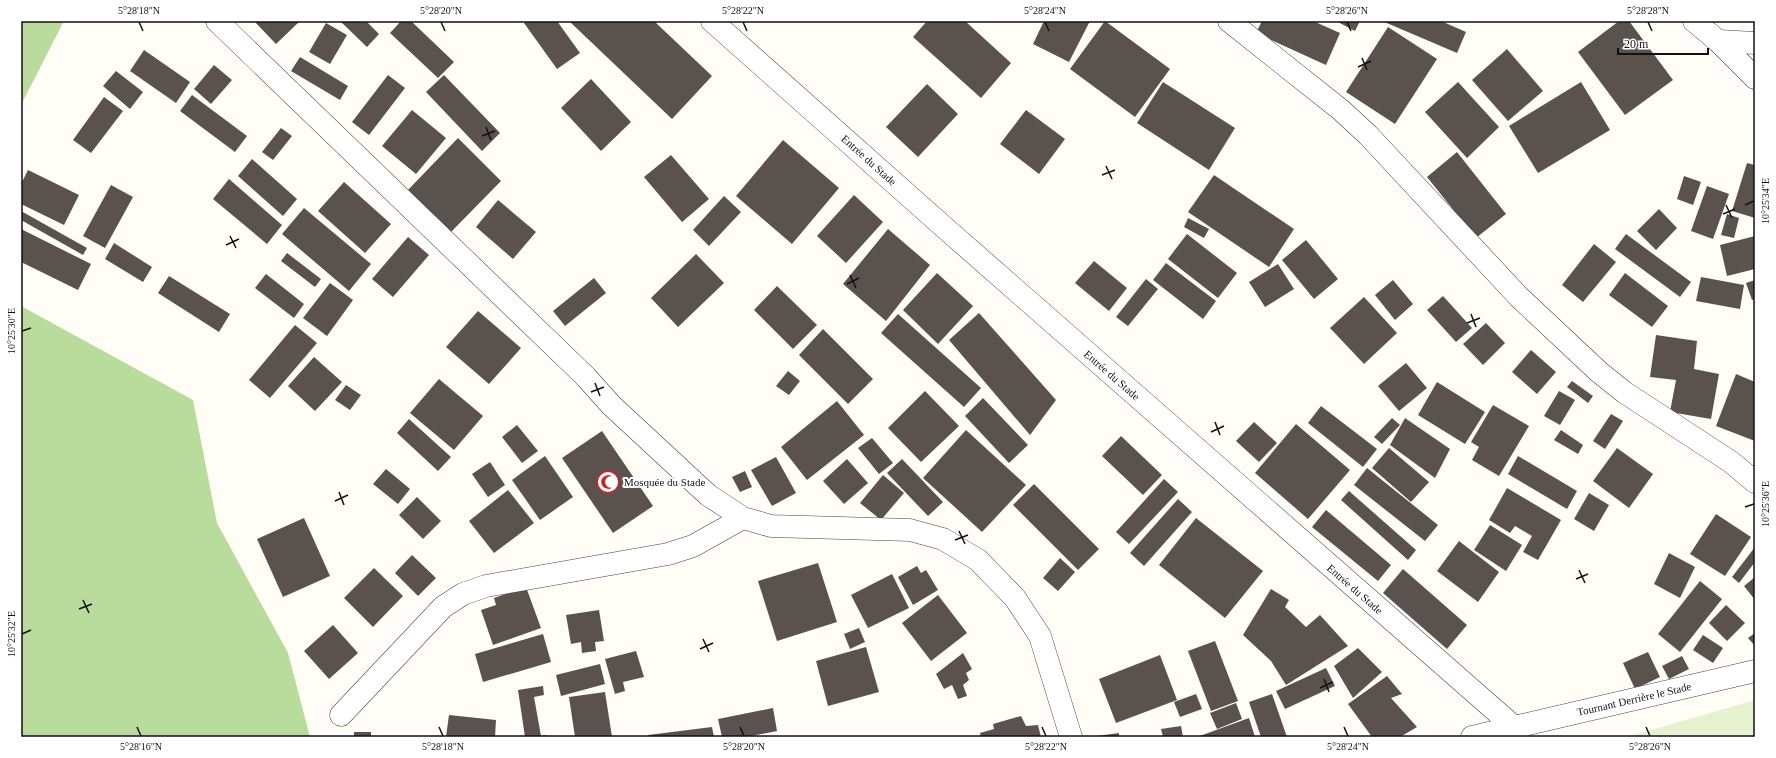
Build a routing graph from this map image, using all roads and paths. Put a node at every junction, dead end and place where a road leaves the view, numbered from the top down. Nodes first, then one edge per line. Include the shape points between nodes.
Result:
1 (217, 21) edge
2 (712, 21) edge
3 (1229, 21) edge
4 (1694, 21) edge
5 (1718, 41) junction
6 (1755, 43) edge
7 (1755, 78) edge
8 (1755, 482) edge
9 (743, 518) junction
10 (1755, 671) edge
11 (341, 715) dead end
12 (1515, 732) edge
13 (1071, 737) edge
14 (1472, 737) edge

1 - 9 street via 611,405 708,495
2 - 12 street, Entrée du Stade
3 - 8 street via 1368,135 1519,297 1599,372 1624,392 1731,462
4 - 5 street
5 - 6 street
5 - 7 street
9 - 11 street via 693,546 668,554 486,586 463,594 443,607
9 - 13 street via 771,526 910,530 943,539 978,560 1015,598 1040,636
10 - 12 street, Tournant Derrière le Stade
12 - 14 street, Tournant Derrière le Stade

